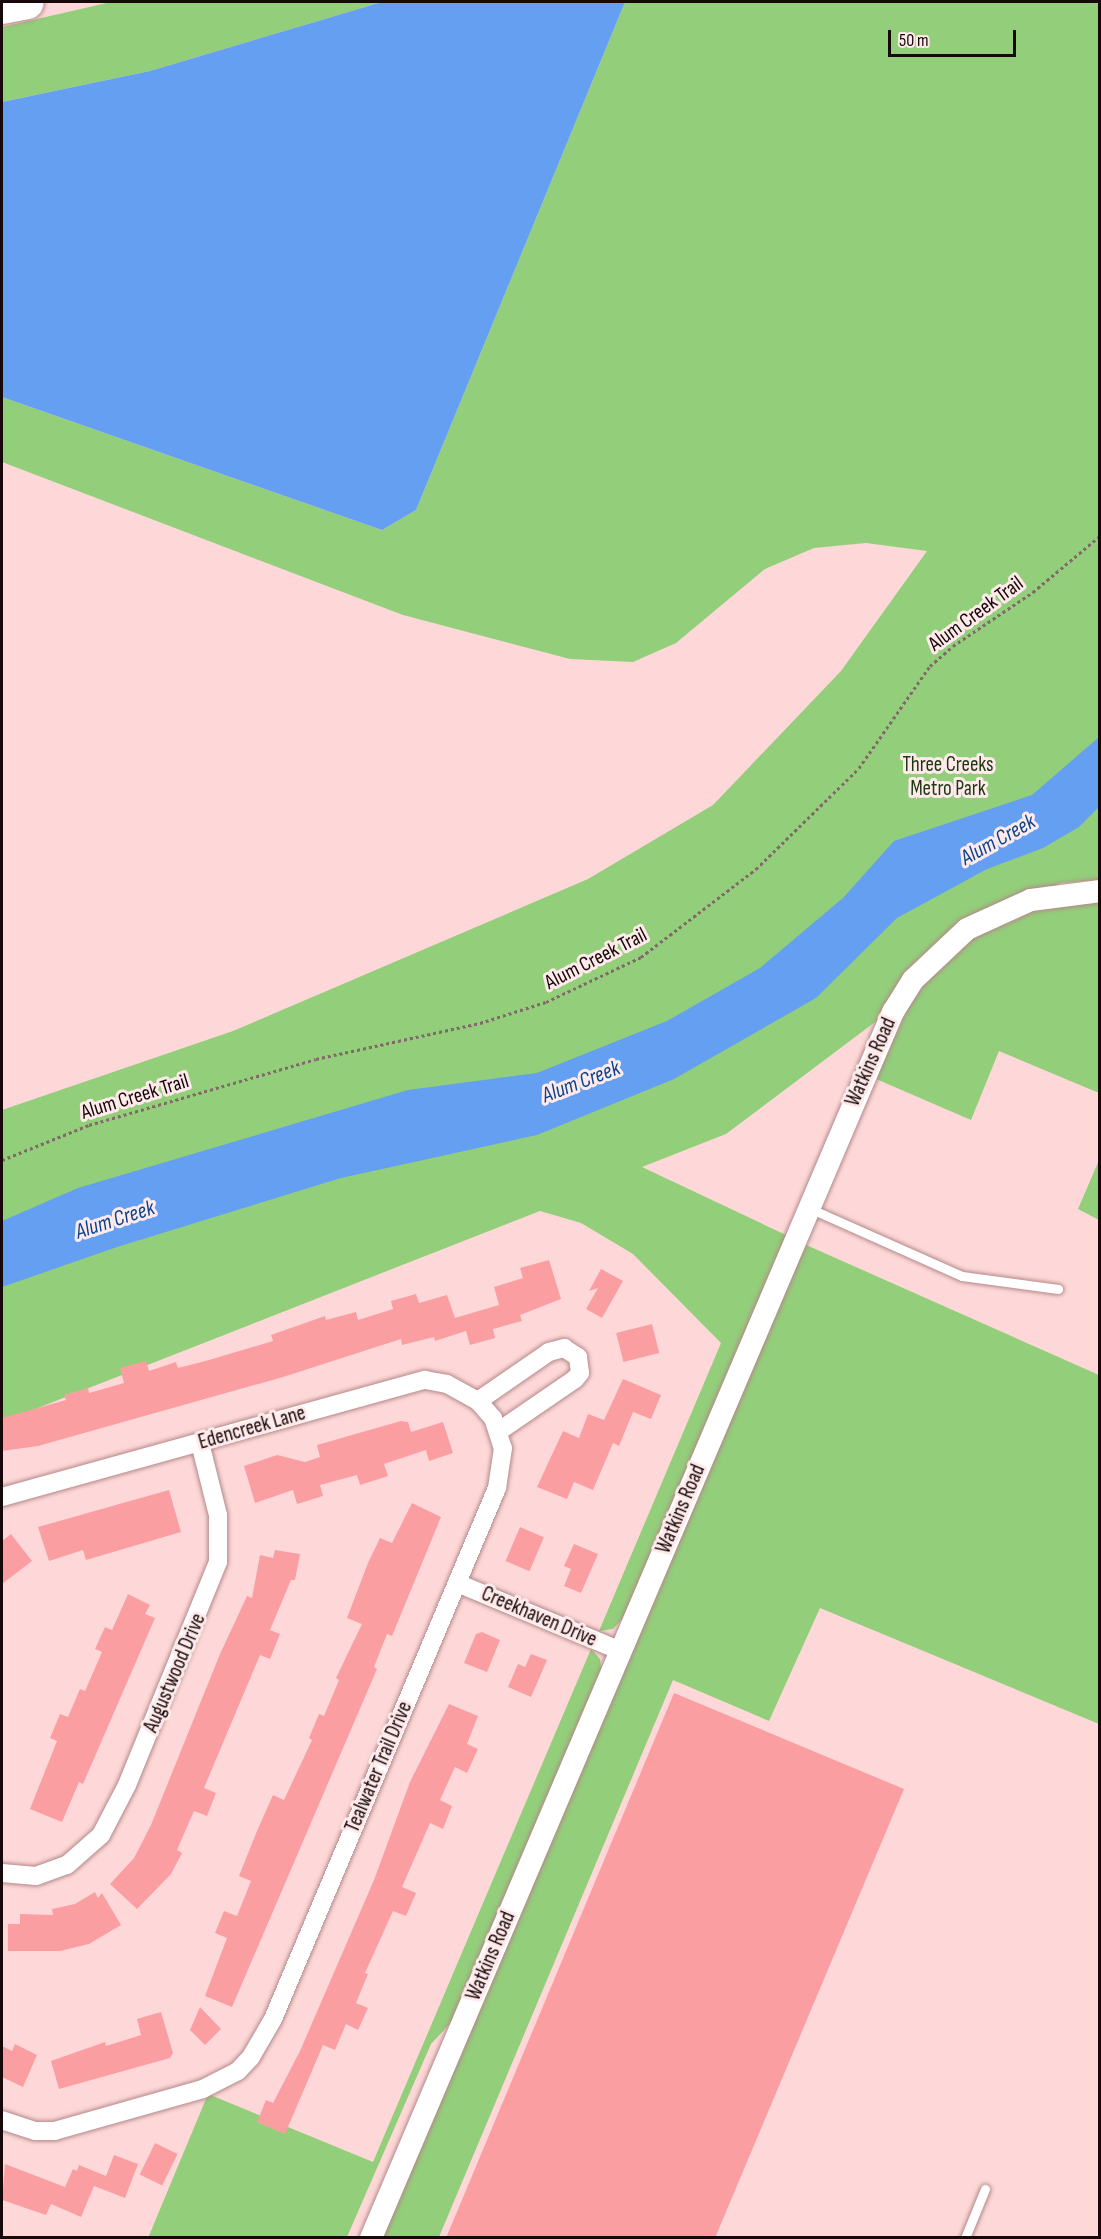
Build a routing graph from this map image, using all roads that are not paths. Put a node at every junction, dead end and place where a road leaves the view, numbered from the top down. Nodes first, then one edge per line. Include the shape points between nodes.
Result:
1 (27, 2) edge
2 (2, 7) edge
3 (1100, 891) edge
4 (809, 1208) junction
5 (1058, 1289) dead end
6 (478, 1401) junction
7 (496, 1424) junction
8 (200, 1443) junction
9 (2, 1497) edge
10 (457, 1583) junction
11 (621, 1651) junction
12 (2, 1873) edge
13 (2, 2120) edge
14 (986, 2189) dead end
15 (371, 2238) edge
16 (965, 2238) edge

1 - 2 highway
3 - 4 street, Watkins Road via 1059,894 1000,912 967,929 913,980 893,1012
4 - 5 lane via 963,1276
4 - 11 street, Watkins Road
6 - 7 street, Edencreek Lane
6 - 7 street via 549,1352 564,1348 578,1357 579,1373 575,1379
6 - 8 street, Edencreek Lane via 447,1384 425,1380
7 - 10 street, Tealwater Trail Drive via 503,1458 496,1488
8 - 9 street, Edencreek Lane
8 - 12 street, Augustwood Drive via 218,1515 218,1562 119,1804 101,1835 80,1855 36,1876
10 - 11 street, Creekhaven Drive
10 - 13 street, Tealwater Trail Drive via 263,2039 238,2072 203,2089 55,2131 35,2130
11 - 15 street, Watkins Road
14 - 16 lane

